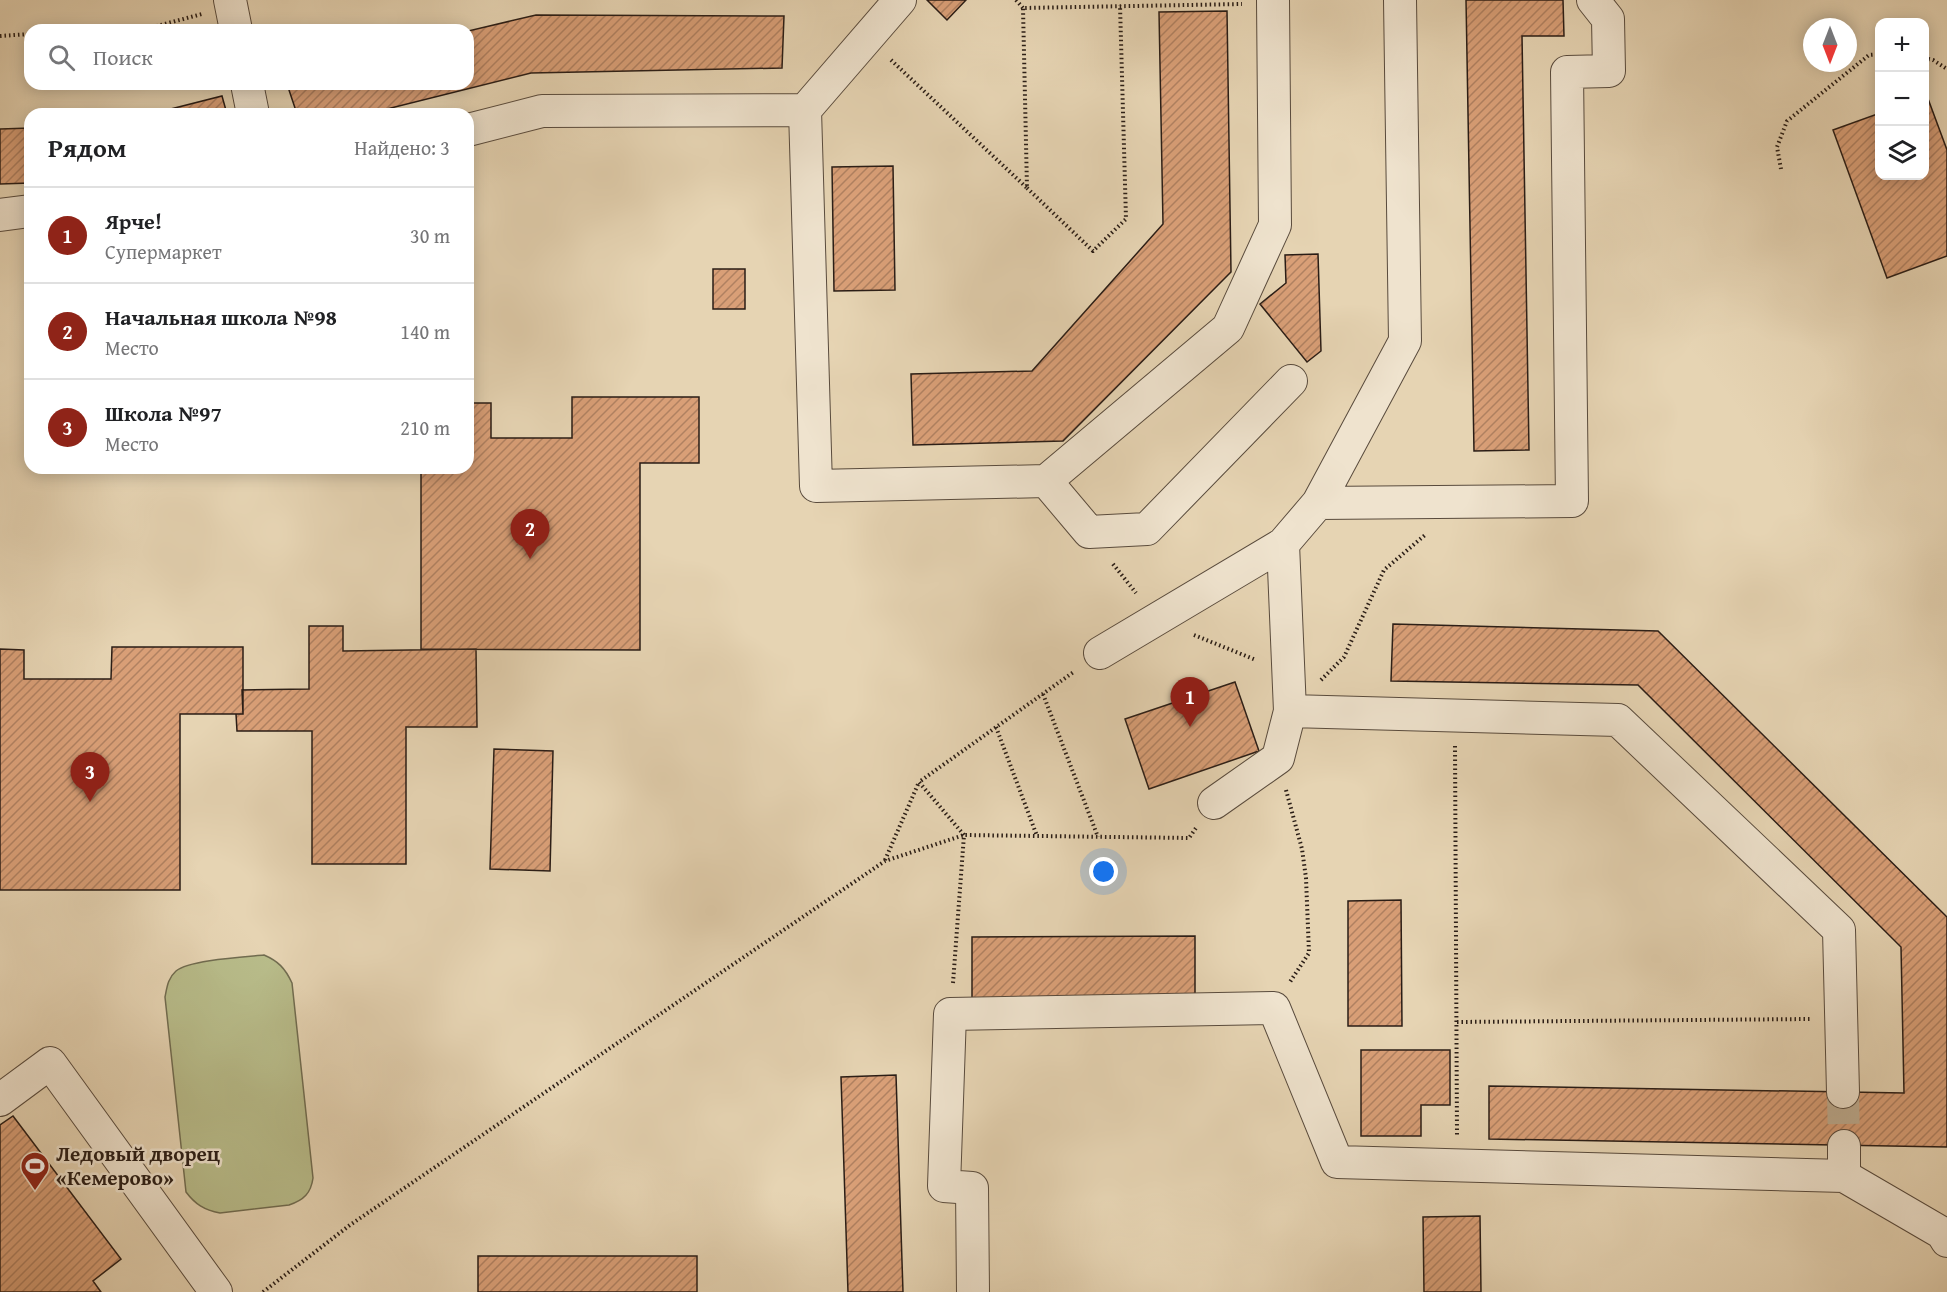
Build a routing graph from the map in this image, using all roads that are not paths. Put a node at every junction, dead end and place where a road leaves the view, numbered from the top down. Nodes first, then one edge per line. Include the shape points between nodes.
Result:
1 (900, 0) edge
2 (1400, 0) edge
3 (1593, 0) edge
4 (1273, 2) edge
5 (248, 90) edge
6 (252, 108) edge
7 (804, 110) junction
8 (474, 128) edge
9 (24, 212) edge
10 (0, 215) edge
11 (1291, 381) dead end
12 (1046, 481) junction
13 (1318, 503) junction
14 (1283, 544) junction
15 (1100, 653) road end
16 (1290, 711) junction
17 (1214, 803) road end
18 (1844, 1092) tunnel mouth
19 (0, 1100) edge
20 (1947, 1241) edge
21 (216, 1292) edge
22 (973, 1292) edge

1 - 7 lane
2 - 13 lane via 1405,341
3 - 13 lane via 1608,19 1609,71 1567,72 1572,501
4 - 12 lane via 1275,225 1228,328
5 - 6 lane
7 - 8 lane via 542,111
7 - 12 lane via 816,486
9 - 10 lane
11 - 12 lane via 1147,529 1089,532
13 - 14 lane
14 - 15 lane
14 - 16 lane
16 - 17 lane via 1278,758
16 - 18 lane via 1618,720 1839,930
19 - 21 lane via 50,1063
20 - 22 lane via 1942,1233 1844,1161 1457,1165 1337,1162 1274,1008 951,1014 944,1186 972,1188

